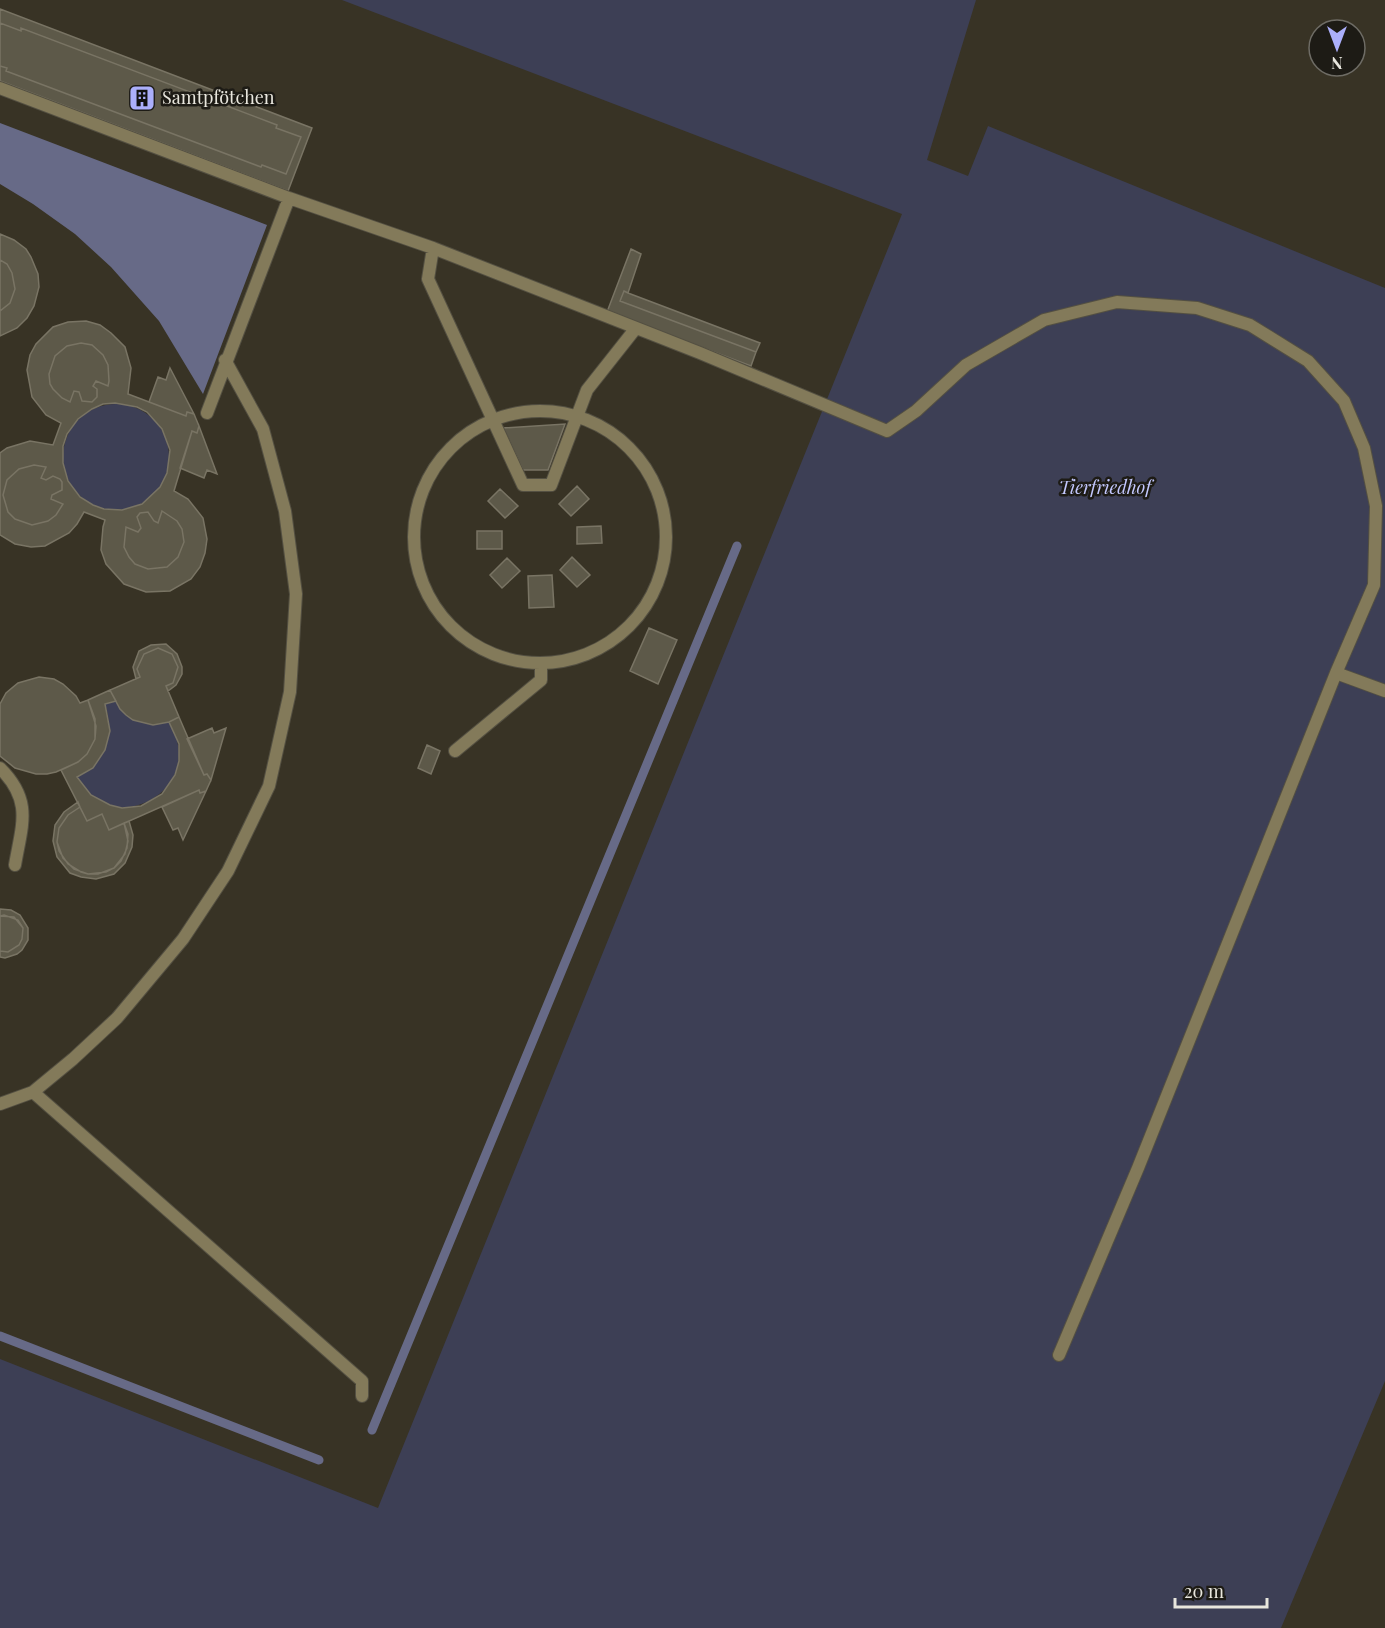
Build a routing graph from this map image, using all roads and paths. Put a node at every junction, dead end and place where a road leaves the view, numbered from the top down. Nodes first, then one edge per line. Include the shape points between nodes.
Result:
1 (0, 88) edge
2 (289, 198) junction
3 (433, 248) junction
4 (636, 328) junction
5 (225, 360) junction
6 (207, 413) dead end
7 (576, 417) junction
8 (493, 421) junction
9 (541, 663) junction
10 (1336, 673) junction
11 (1385, 692) edge
12 (455, 751) dead end
13 (0, 768) edge
14 (15, 865) dead end
15 (33, 1092) junction
16 (0, 1104) edge
17 (1059, 1355) dead end
18 (362, 1396) dead end

1 - 2 lane
2 - 3 lane
2 - 5 lane
3 - 4 lane
3 - 8 lane via 428,279
4 - 7 lane via 587,390
4 - 10 lane via 887,431 916,411 966,365 1044,320 1117,302 1197,308 1250,326 1308,361 1344,401 1364,448 1376,506 1374,585
5 - 6 lane
5 - 15 lane via 263,429 285,511 296,594 290,692 269,786 228,871 183,939 117,1018
7 - 8 lane via 532,415
7 - 8 lane via 551,485 523,485
7 - 9 lane via 625,439 656,479 669,528 662,577 636,621 596,651
8 - 9 lane via 444,450 418,493 411,543 424,592 454,632 498,657
9 - 12 lane via 541,680
10 - 11 lane
10 - 17 lane via 1143,1157
13 - 14 lane via 22,798
15 - 16 lane
15 - 18 lane via 362,1381

